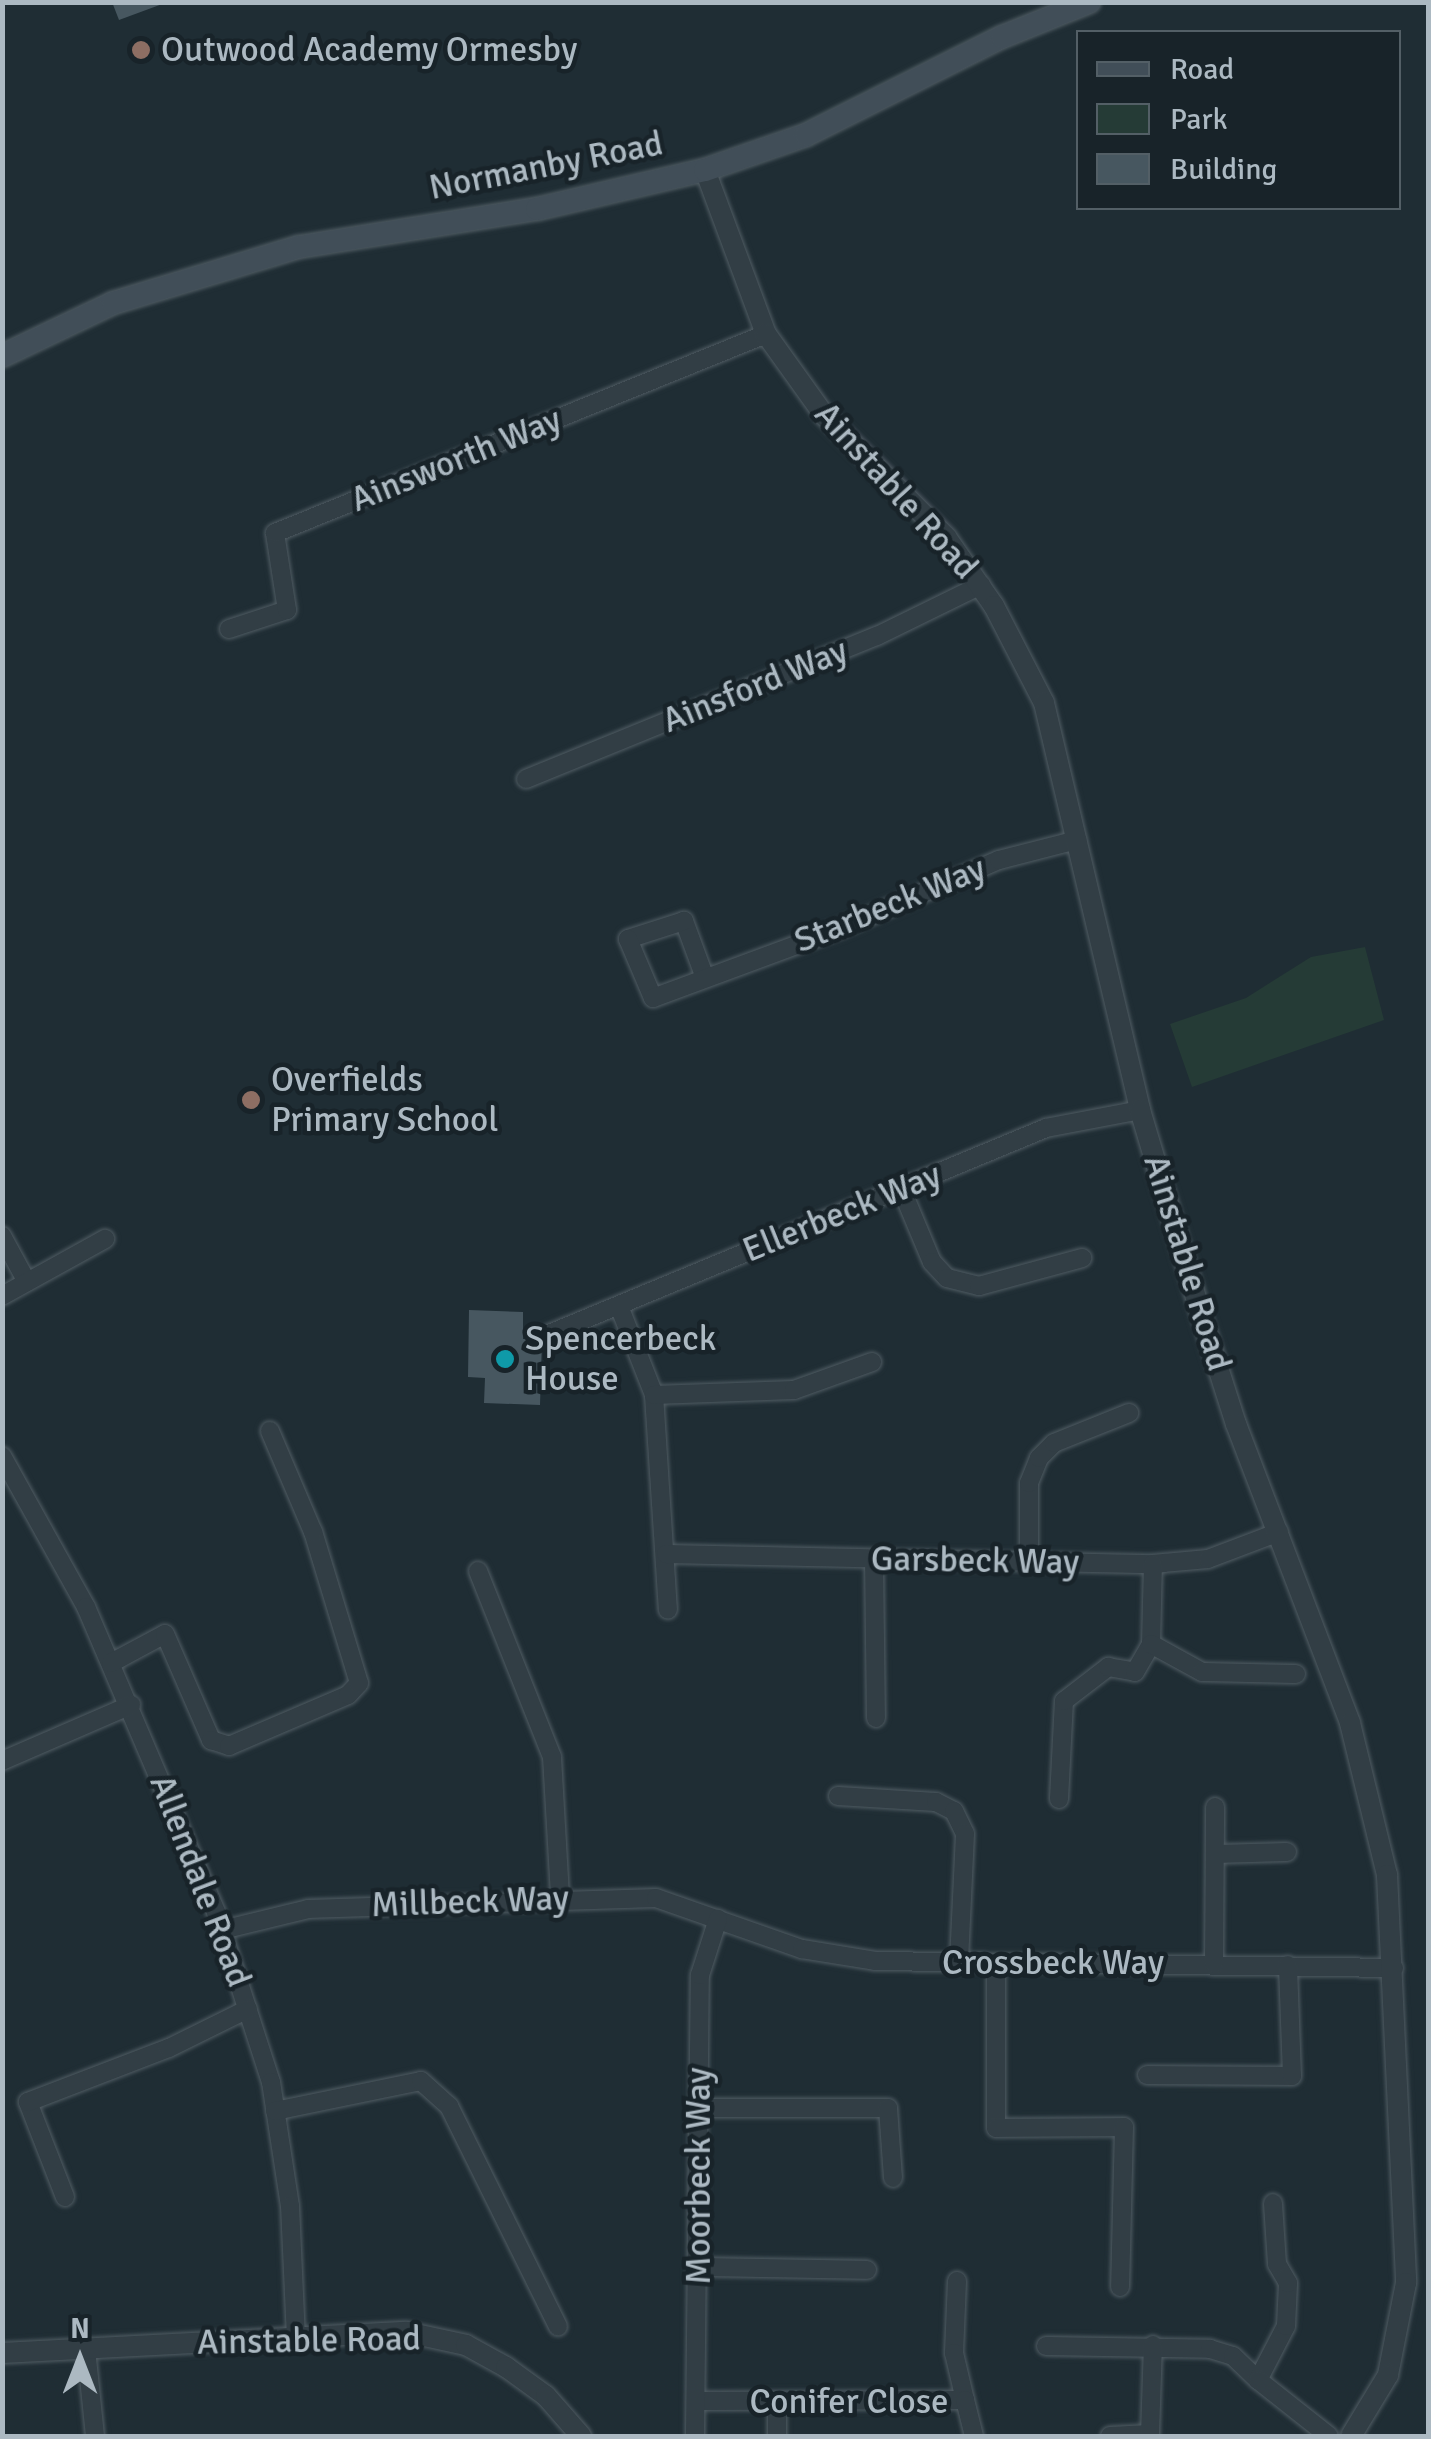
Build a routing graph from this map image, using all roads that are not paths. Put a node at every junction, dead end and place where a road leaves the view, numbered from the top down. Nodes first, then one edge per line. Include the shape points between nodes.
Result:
1 (1089, 2) edge
2 (704, 170) junction
3 (766, 334) junction
4 (2, 356) edge
5 (981, 585) junction
6 (229, 629) dead end
7 (526, 778) dead end
8 (1077, 840) junction
9 (705, 978) junction
10 (1140, 1110) junction
11 (901, 1188) junction
12 (2, 1236) edge
13 (105, 1239) dead end
14 (1082, 1258) dead end
15 (27, 1282) junction
16 (2, 1296) edge
17 (619, 1306) junction
18 (549, 1334) dead end
19 (872, 1362) dead end
20 (654, 1396) junction
21 (1130, 1413) dead end
22 (270, 1431) dead end
23 (2, 1456) edge
24 (1279, 1532) junction
25 (666, 1554) junction
26 (874, 1560) junction
27 (1029, 1563) junction
28 (1153, 1564) junction
29 (478, 1571) dead end
30 (668, 1610) dead end
31 (1152, 1644) junction
32 (112, 1662) junction
33 (1296, 1674) dead end
34 (131, 1705) junction
35 (876, 1718) dead end
36 (2, 1761) edge
37 (838, 1796) dead end
38 (1059, 1799) dead end
39 (1215, 1807) dead end
40 (1287, 1852) dead end
41 (1216, 1854) junction
42 (560, 1897) junction
43 (718, 1918) junction
44 (222, 1930) junction
45 (959, 1963) junction
46 (1214, 1964) junction
47 (996, 1965) junction
48 (1288, 1966) junction
49 (1394, 1968) junction
50 (248, 2009) junction
51 (1147, 2075) dead end
52 (700, 2108) junction
53 (276, 2111) junction
54 (892, 2178) dead end
55 (66, 2197) dead end
56 (1273, 2203) dead end
57 (699, 2267) junction
58 (867, 2270) dead end
59 (957, 2281) dead end
60 (1120, 2287) dead end
61 (558, 2327) dead end
62 (296, 2337) junction
63 (1153, 2345) junction
64 (1046, 2346) dead end
65 (86, 2349) junction
66 (2, 2353) edge
67 (1258, 2380) junction
68 (697, 2400) junction
69 (964, 2400) junction
70 (776, 2404) junction
71 (95, 2436) edge
72 (581, 2436) edge
73 (695, 2436) edge
74 (777, 2436) edge
75 (974, 2436) edge
76 (1110, 2436) edge
77 (1329, 2436) edge
78 (1351, 2436) edge

1 - 2 main road, Normanby Road via 1002,36 806,135
2 - 3 street, Ainstable Road
2 - 4 main road, Normanby Road via 537,209 299,247 113,304
3 - 5 street, Ainstable Road via 824,415 946,537
3 - 6 street, Ainsworth Way via 275,533 287,610
5 - 7 street, Ainsford Way via 877,636
5 - 8 street, Ainstable Road via 1044,703
8 - 9 street, Starbeck Way via 1000,860
8 - 10 street, Ainstable Road
9 - 9 street, Starbeck Way via 684,920 628,939 653,998
10 - 11 street, Ellerbeck Way via 1046,1128
10 - 24 street, Ainstable Road via 1236,1424
11 - 14 street via 932,1262 947,1278 979,1286
11 - 17 street, Ellerbeck Way
12 - 15 street
13 - 15 street
15 - 16 street
17 - 18 street, Ellerbeck Way
17 - 20 street
19 - 20 street via 794,1390
20 - 25 street
21 - 27 street via 1054,1443 1039,1458 1029,1483
22 - 32 street via 313,1532 359,1683 348,1695 229,1746 211,1740 166,1634
23 - 32 street, Allendale Road
24 - 28 street, Garsbeck Way via 1208,1560
24 - 49 street, Ainstable Road via 1350,1723 1387,1875
25 - 26 street, Garsbeck Way
25 - 30 street
26 - 27 street, Garsbeck Way
26 - 35 street
27 - 28 street, Garsbeck Way
28 - 31 street
29 - 42 street via 552,1757
31 - 33 street via 1202,1672
31 - 38 street via 1134,1672 1108,1667 1064,1701
32 - 34 street, Allendale Road
34 - 36 street
34 - 44 street, Allendale Road
37 - 45 street via 936,1802 954,1811 965,1834
39 - 41 street
40 - 41 street
41 - 46 street
42 - 43 street, Millbeck Way via 656,1898
42 - 44 street, Millbeck Way via 308,1909
43 - 45 street, Crossbeck Way via 835,1956
43 - 52 street, Moorbeck Way via 700,1975
44 - 50 street, Allendale Road
45 - 47 street, Crossbeck Way
46 - 47 street, Crossbeck Way
46 - 48 street, Crossbeck Way
47 - 60 street via 996,2128 1124,2127
48 - 49 street, Crossbeck Way
48 - 51 street via 1292,2076
49 - 78 street, Ainstable Road via 1406,2283 1388,2375
50 - 53 street, Allendale Road
50 - 55 street via 169,2048 28,2102
52 - 54 street via 888,2108
52 - 57 street, Moorbeck Way
53 - 61 street via 422,2081 449,2106
53 - 62 street, Allendale Road via 290,2206
56 - 67 street via 1278,2264 1288,2282 1286,2326
57 - 58 street
57 - 68 street, Moorbeck Way
59 - 69 street via 954,2353
62 - 65 street, Ainstable Road
62 - 72 street, Ainstable Road via 406,2332 466,2345 546,2396
63 - 64 street
63 - 67 street via 1232,2356
63 - 76 street via 1150,2434
65 - 66 street, Ainstable Road
65 - 71 street
67 - 77 street
68 - 70 street, Conifer Close
68 - 73 street, Moorbeck Way
69 - 70 street, Conifer Close
69 - 75 street, Conifer Close
70 - 74 street

